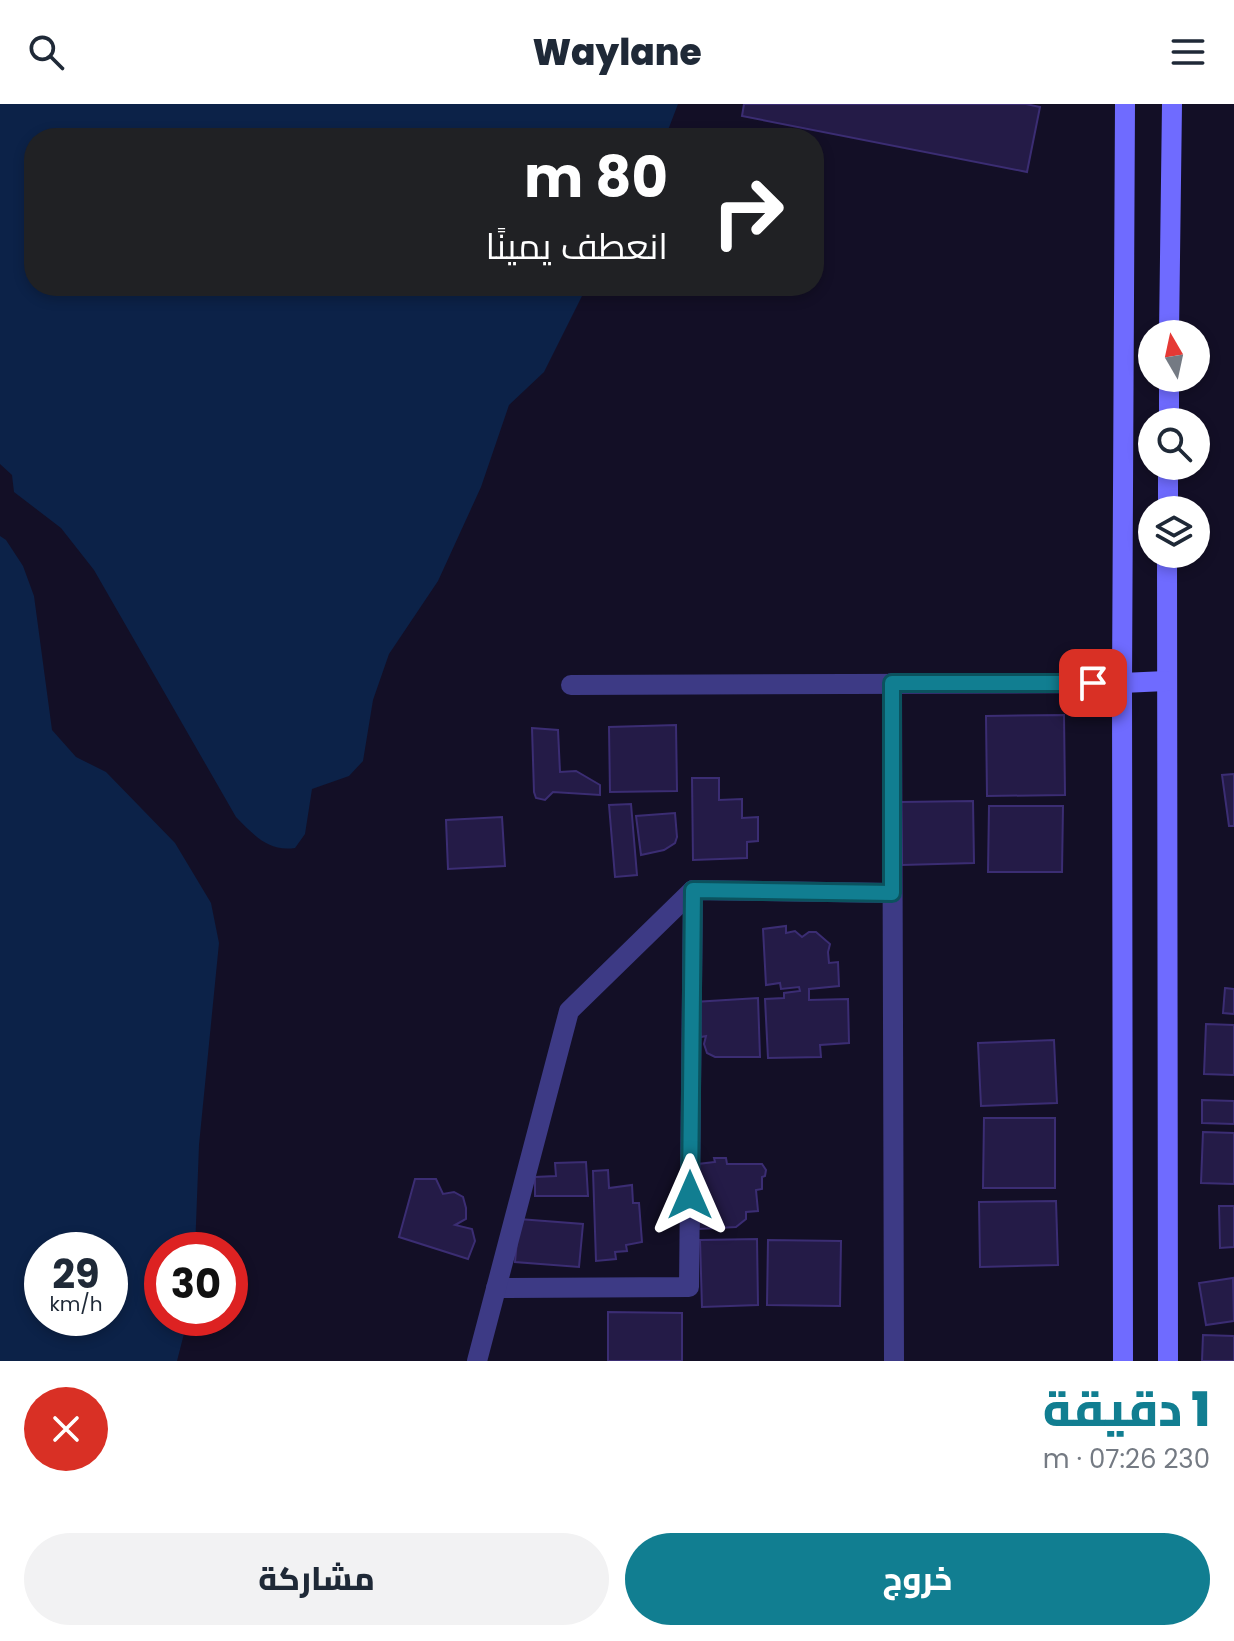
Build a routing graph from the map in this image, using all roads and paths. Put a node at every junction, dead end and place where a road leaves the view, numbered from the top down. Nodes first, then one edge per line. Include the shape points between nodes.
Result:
1 (1125, 104) edge
2 (1172, 104) edge
3 (1169, 320) edge
4 (1167, 568) edge
5 (1166, 681) junction
6 (892, 683) junction
7 (1122, 683) junction
8 (571, 685) dead end
9 (693, 890) junction
10 (892, 893) junction
11 (496, 1288) junction
12 (477, 1361) edge
13 (894, 1361) edge
14 (1123, 1361) edge
15 (1168, 1361) edge

1 - 7 main road
2 - 3 main road
4 - 5 main road
5 - 7 main road
5 - 15 main road
6 - 7 street
6 - 8 street
6 - 10 street
7 - 14 main road
9 - 10 street
9 - 11 street via 569,1011
9 - 11 street via 689,1287
10 - 13 street
11 - 12 street

